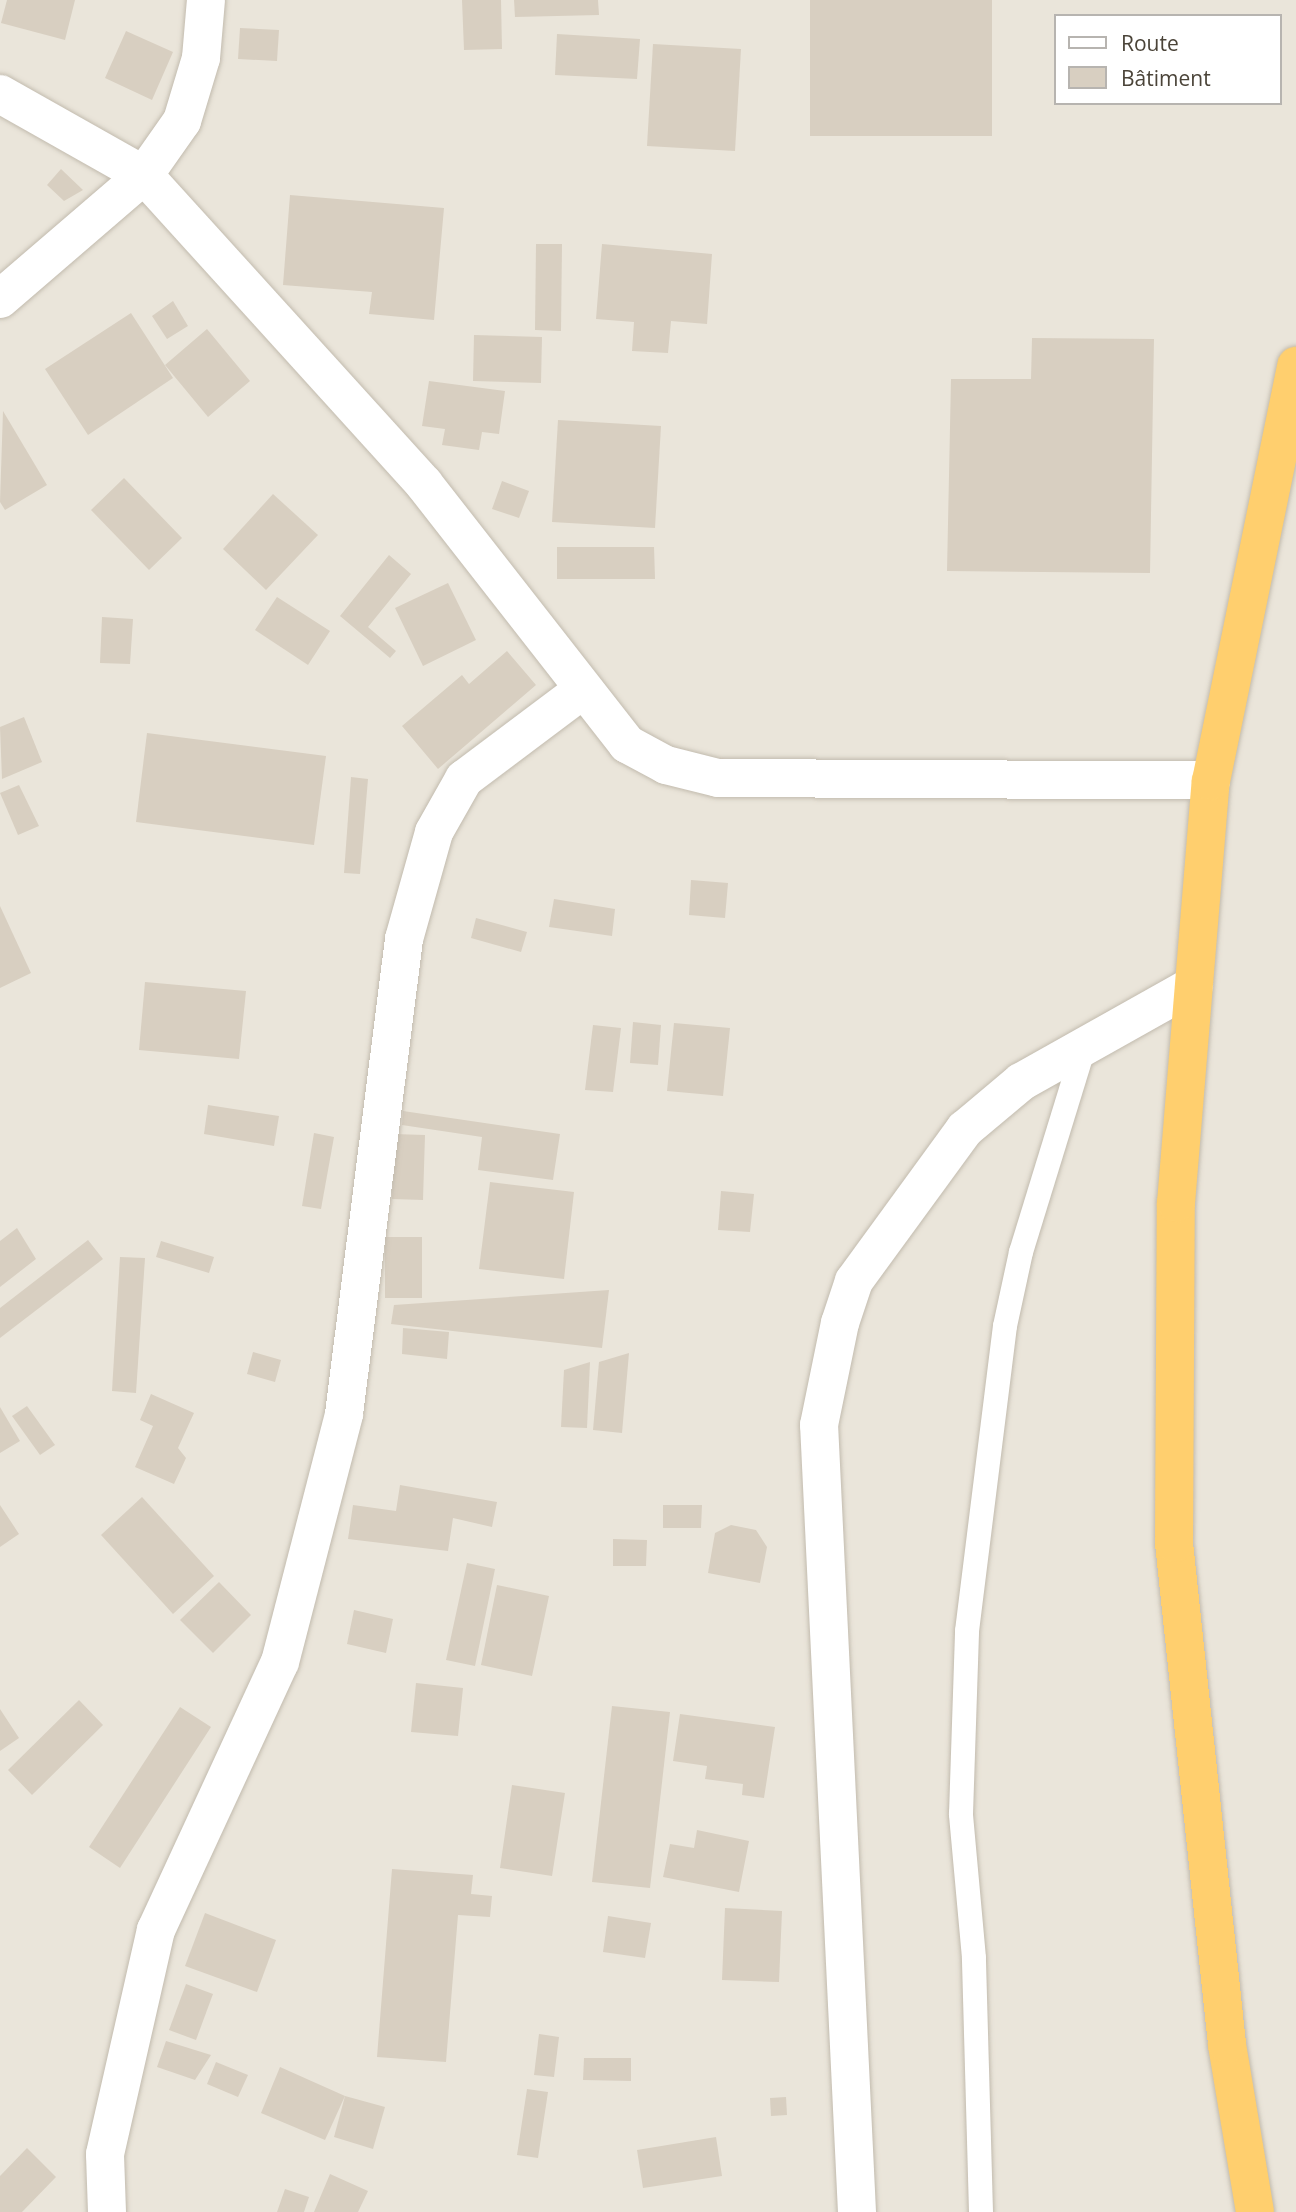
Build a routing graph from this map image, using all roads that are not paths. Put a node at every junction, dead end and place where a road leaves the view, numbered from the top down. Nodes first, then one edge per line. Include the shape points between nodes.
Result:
1 (206, 0) edge
2 (0, 94) edge
3 (144, 175) junction
4 (0, 299) edge
5 (1296, 366) edge
6 (581, 691) junction
7 (1211, 781) junction
8 (1195, 985) junction
9 (1084, 1047) junction
10 (107, 2212) edge
11 (857, 2212) edge
12 (981, 2212) edge
13 (1255, 2212) edge

1 - 3 street via 201,58 182,121
2 - 3 street
3 - 4 street
3 - 6 street via 424,484
5 - 7 highway
6 - 7 street via 628,744 666,765 718,778
6 - 10 street via 464,779 434,832 404,939 344,1414 280,1662 156,1930 105,2154
7 - 8 highway
8 - 9 street
8 - 13 highway via 1176,1203 1174,1543 1227,2044
9 - 11 street via 1021,1082 965,1129 899,1212 854,1281 819,1425
9 - 12 lane via 1020,1252 1005,1326 967,1631 961,1814 974,1958

